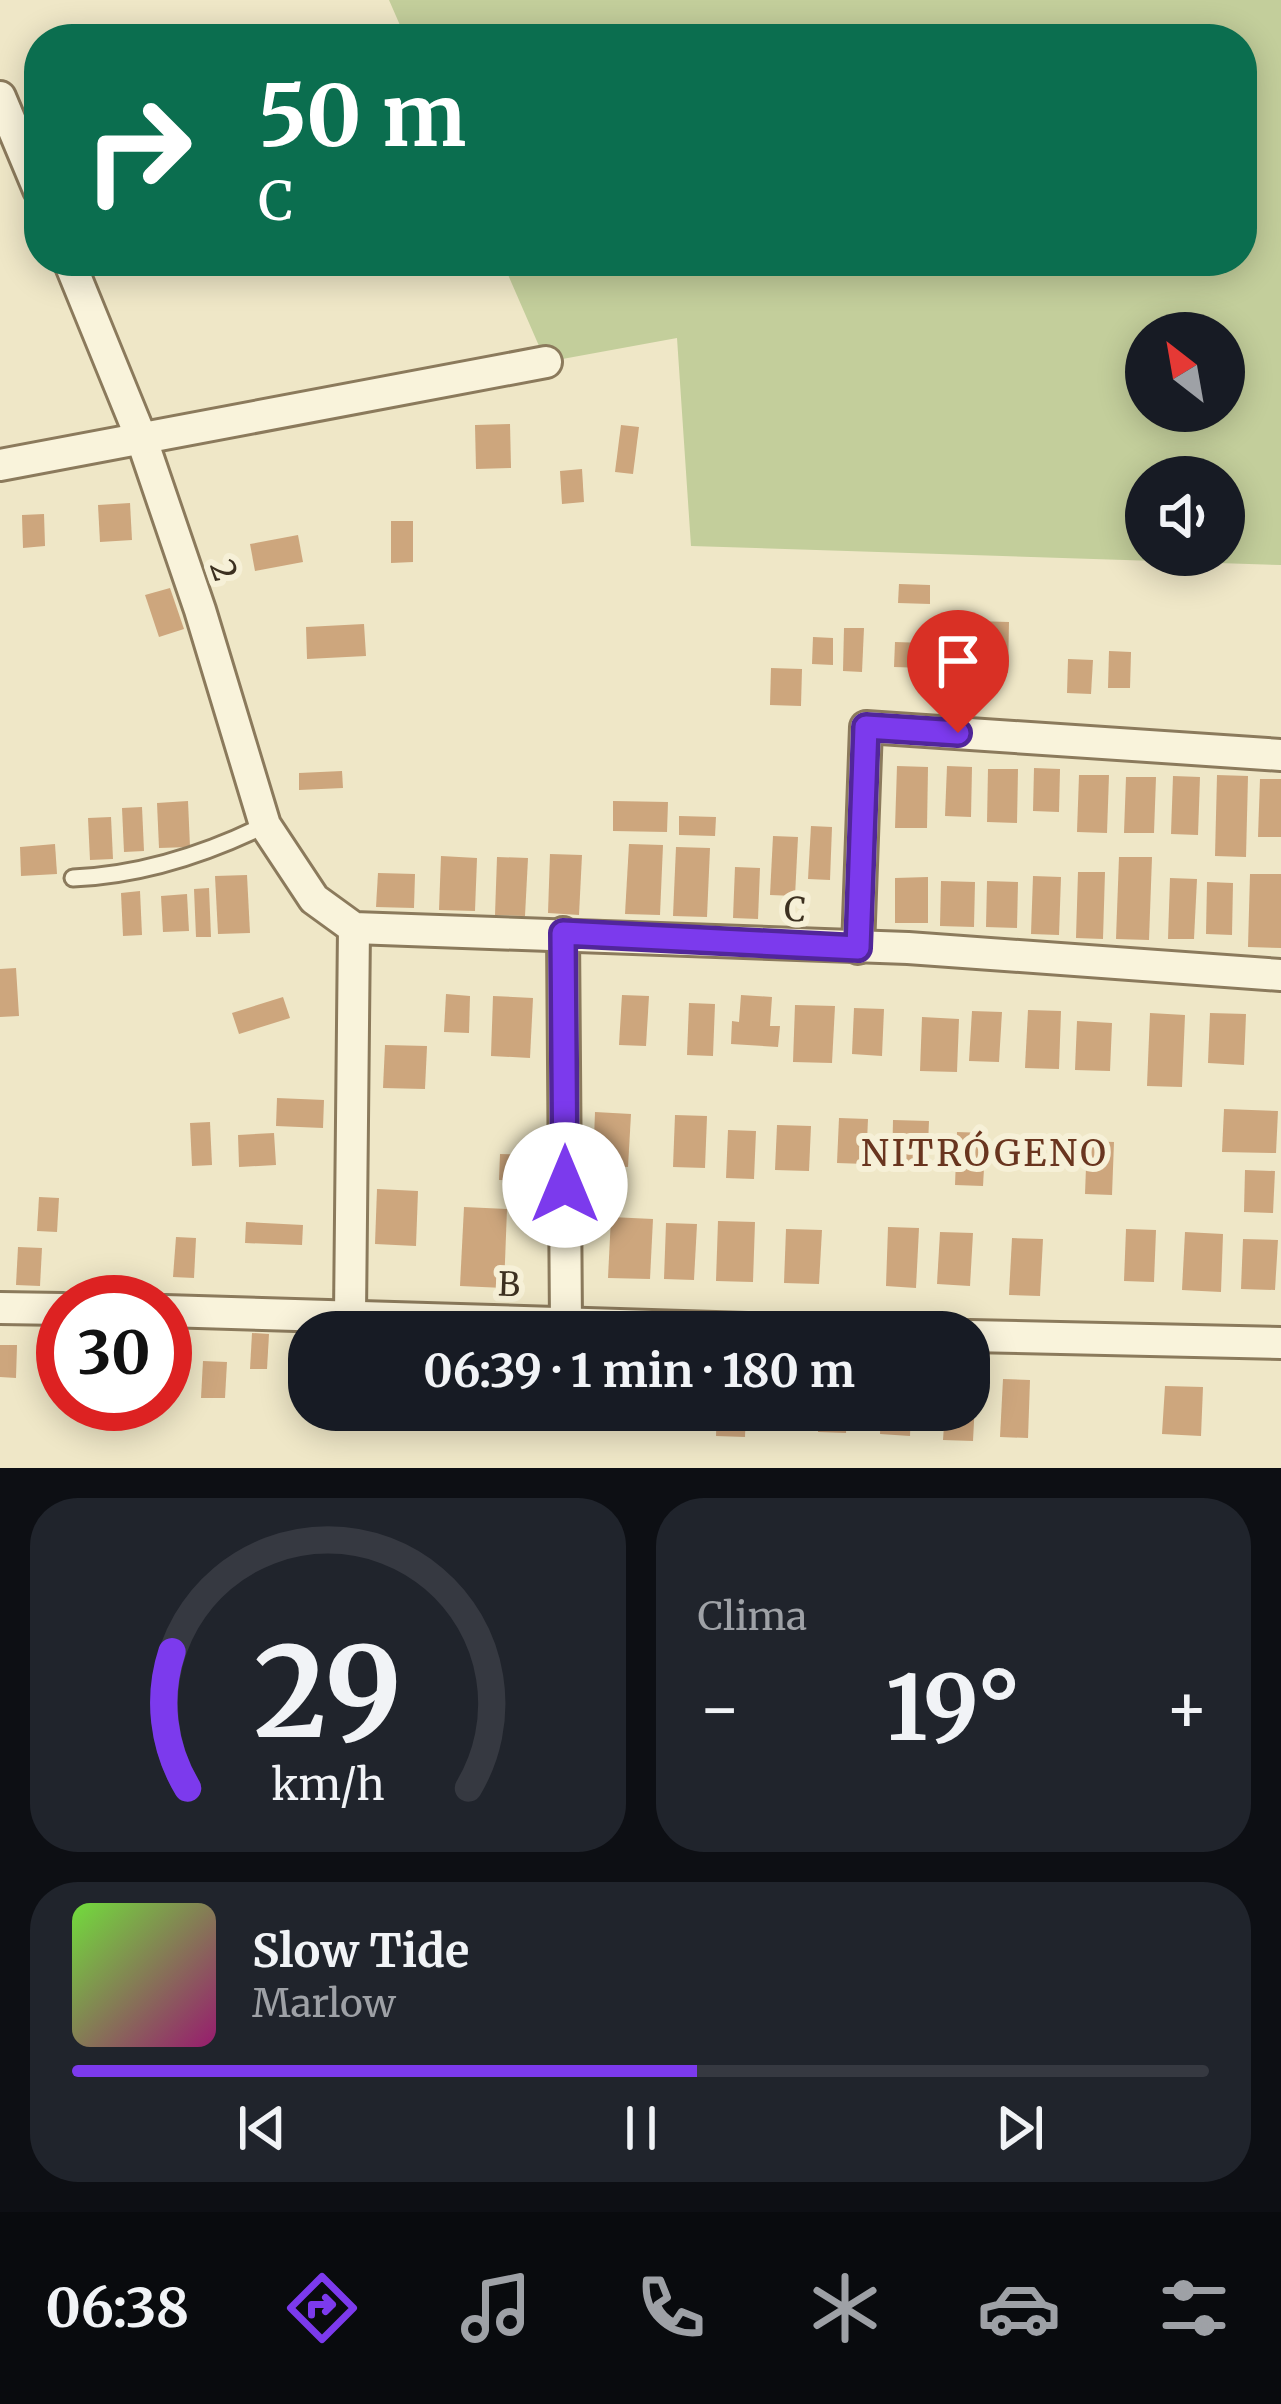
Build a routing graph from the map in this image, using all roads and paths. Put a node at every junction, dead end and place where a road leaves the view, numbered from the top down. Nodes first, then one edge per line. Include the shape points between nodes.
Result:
1 (0, 97) edge
2 (24, 154) edge
3 (75, 276) edge
4 (546, 362) dead end
5 (142, 440) junction
6 (0, 465) edge
7 (1281, 755) edge
8 (265, 825) junction
9 (73, 878) dead end
10 (354, 928) junction
11 (563, 933) junction
12 (858, 948) junction
13 (1281, 975) edge
14 (0, 1308) edge
15 (36, 1309) edge
16 (192, 1311) edge
17 (350, 1311) edge
18 (566, 1311) edge
19 (288, 1313) edge
20 (990, 1336) edge
21 (1281, 1343) edge

1 - 2 street
3 - 5 street, 2
4 - 5 street
5 - 6 street
5 - 8 street, 2
7 - 12 street via 866,727
8 - 9 lane via 127,875
8 - 10 street, 2 via 314,899
10 - 11 street, C
10 - 17 street
11 - 12 street, C
11 - 18 street
12 - 13 street, C
14 - 15 street
16 - 19 street, B
20 - 21 street

